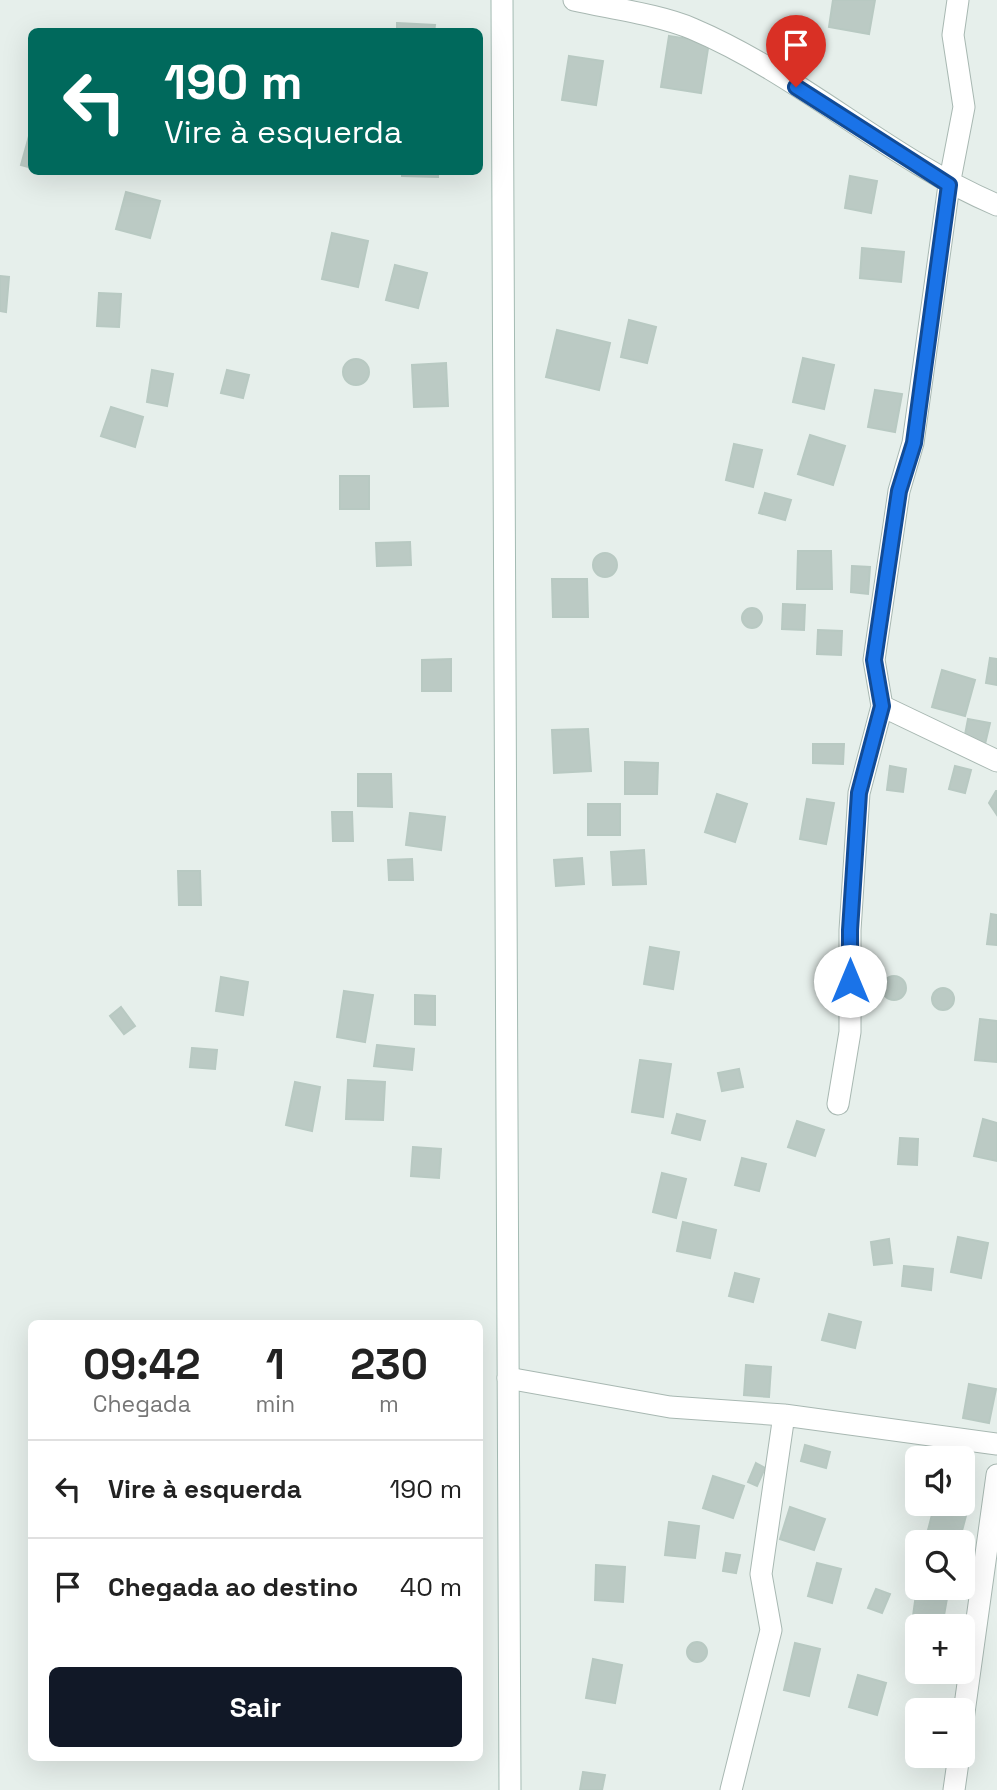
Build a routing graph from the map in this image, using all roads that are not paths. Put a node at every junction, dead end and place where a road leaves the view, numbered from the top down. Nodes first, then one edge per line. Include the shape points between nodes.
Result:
1 (502, 0) edge
2 (574, 0) edge
3 (958, 0) edge
4 (949, 185) junction
5 (997, 205) edge
6 (882, 706) junction
7 (997, 761) edge
8 (838, 1104) dead end
9 (508, 1378) junction
10 (784, 1415) junction
11 (997, 1444) edge
12 (997, 1475) edge
13 (966, 1698) edge
14 (957, 1768) edge
15 (510, 1790) edge
16 (731, 1790) edge
17 (954, 1790) edge

1 - 9 street
2 - 4 street via 691,27 752,59
3 - 4 street via 953,34 964,107
4 - 5 street
4 - 6 street via 915,433 899,491 875,647
6 - 7 street
6 - 8 street via 859,793 850,930 850,1031
9 - 10 street via 670,1407
9 - 15 street
10 - 11 street
10 - 16 street via 761,1574 771,1630
12 - 13 street
14 - 17 street

